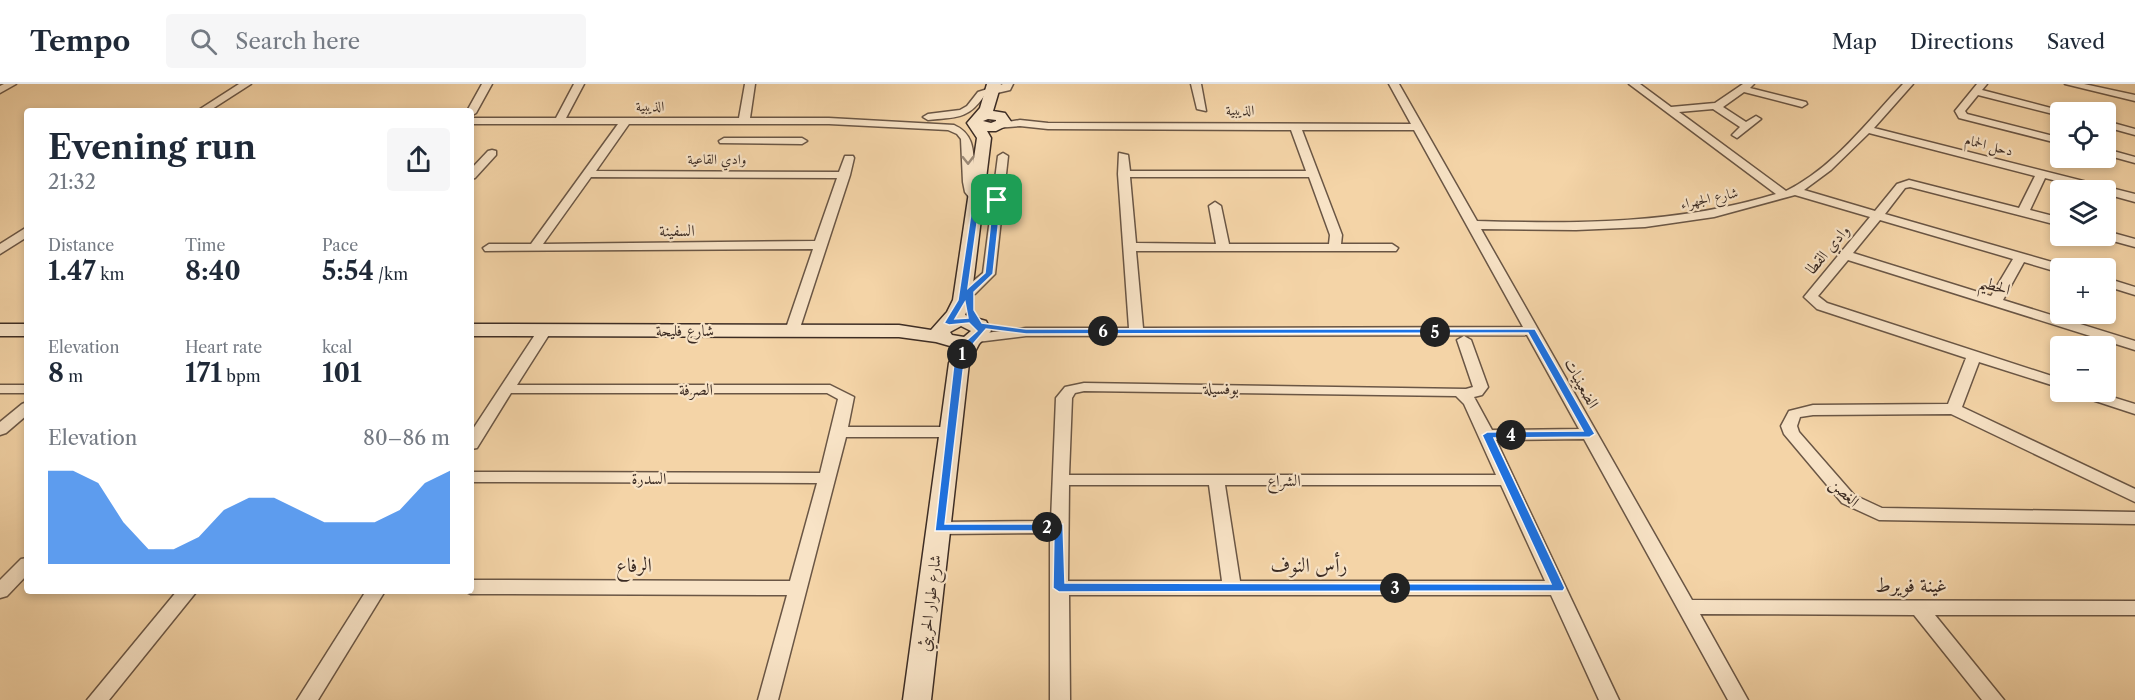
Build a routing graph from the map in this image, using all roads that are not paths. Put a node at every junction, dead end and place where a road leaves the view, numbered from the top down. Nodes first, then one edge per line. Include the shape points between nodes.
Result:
1 (11, 84) edge
2 (235, 84) edge
3 (246, 84) edge
4 (487, 84) edge
5 (579, 84) edge
6 (750, 84) edge
7 (1008, 84) edge
8 (1196, 84) edge
9 (1394, 84) edge
10 (1634, 84) edge
11 (1775, 84) edge
12 (1908, 84) edge
13 (2070, 84) edge
14 (989, 86) edge
15 (1747, 86) edge
16 (1979, 88) edge
17 (0, 90) edge
18 (1763, 94) junction
19 (2135, 98) edge
20 (1802, 104) dead end
21 (1716, 107) junction
22 (199, 108) edge
23 (207, 108) edge
24 (474, 108) edge
25 (1202, 109) dead end
26 (1670, 110) junction
27 (2050, 110) edge
28 (865, 119) junction
29 (1756, 119) dead end
30 (474, 121) edge
31 (559, 121) junction
32 (626, 121) junction
33 (744, 121) junction
34 (769, 121) junction
35 (978, 121) junction
36 (1001, 121) junction
37 (1295, 126) junction
38 (1419, 127) junction
39 (1746, 127) junction
40 (2116, 127) edge
41 (1866, 129) junction
42 (2135, 132) edge
43 (1737, 135) dead end
44 (2050, 138) edge
45 (724, 141) dead end
46 (760, 141) junction
47 (802, 141) dead end
48 (492, 153) dead end
49 (1123, 155) dead end
50 (2116, 155) edge
51 (1003, 156) dead end
52 (849, 158) dead end
53 (2135, 160) edge
54 (474, 173) edge
55 (590, 174) junction
56 (1124, 174) junction
57 (1312, 174) junction
58 (2041, 174) junction
59 (844, 175) junction
60 (2064, 180) edge
61 (1789, 193) junction
62 (2116, 194) edge
63 (2135, 198) edge
64 (985, 200) junction
65 (1215, 206) dead end
66 (2023, 212) junction
67 (1879, 216) junction
68 (2050, 219) edge
69 (1472, 225) junction
70 (24, 227) edge
71 (24, 233) edge
72 (2116, 238) edge
73 (2135, 243) edge
74 (0, 244) edge
75 (820, 245) junction
76 (1223, 246) junction
77 (1335, 247) junction
78 (489, 248) dead end
79 (534, 248) junction
80 (1130, 248) junction
81 (1392, 248) dead end
82 (0, 250) edge
83 (1846, 255) junction
84 (2020, 257) junction
85 (2050, 266) edge
86 (2116, 285) edge
87 (2135, 291) edge
88 (1995, 302) junction
89 (0, 330) edge
90 (24, 330) edge
91 (474, 330) edge
92 (545, 330) junction
93 (792, 331) junction
94 (1136, 331) junction
95 (1532, 331) junction
96 (960, 335) junction
97 (1464, 340) dead end
98 (2135, 346) edge
99 (1974, 355) junction
100 (2050, 380) edge
101 (0, 389) edge
102 (24, 389) edge
103 (507, 389) junction
104 (1462, 394) junction
105 (2113, 402) edge
106 (2135, 409) edge
107 (24, 410) edge
108 (1954, 410) junction
109 (0, 430) edge
110 (839, 432) junction
111 (950, 432) junction
112 (1590, 434) junction
113 (1487, 435) junction
114 (474, 439) edge
115 (474, 477) edge
116 (826, 478) junction
117 (1216, 479) junction
118 (1061, 480) junction
119 (1507, 480) junction
120 (2135, 496) edge
121 (2135, 518) edge
122 (1059, 527) junction
123 (939, 528) junction
124 (24, 567) edge
125 (474, 587) edge
126 (797, 588) junction
127 (1059, 588) junction
128 (1232, 588) junction
129 (1559, 588) junction
130 (0, 591) edge
131 (185, 594) edge
132 (374, 594) edge
133 (1687, 607) junction
134 (1919, 608) junction
135 (2135, 608) edge
136 (97, 700) edge
137 (307, 700) edge
138 (768, 700) edge
139 (917, 700) edge
140 (1060, 700) edge
141 (1609, 700) edge
142 (1738, 700) edge
143 (1994, 700) edge

1 - 17 street
2 - 22 street
3 - 23 street
4 - 24 street
5 - 31 street
6 - 33 street
7 - 14 street, الذيبية via 1006,88
8 - 25 street
9 - 38 street, الضعينيات
10 - 26 street
11 - 18 street
12 - 41 street, شارع الجهراء
13 - 19 street
14 - 28 street, الذيبية via 969,109 953,116
14 - 35 street via 987,110
14 - 36 street
15 - 18 street
15 - 21 street
16 - 27 street
16 - 44 street via 1960,111 1963,116
18 - 20 street
21 - 26 street
21 - 39 street
26 - 61 street
28 - 34 street, الذيبية
28 -> 64 street, الذيبية via 962,132 968,150 968,188
29 - 39 street
30 - 31 street, الذيبية
31 - 32 street, الذيبية
32 - 33 street, الذيبية
32 - 55 street
33 - 34 street, الذيبية
34 - 46 street
35 - 36 street via 987,128
35 - 64 street, شارع طوار الحريثي via 984,138
36 - 37 street, الذيبية
36 - 64 street, شارع طوار الحريثي via 990,138
37 - 38 street, الذيبية
37 - 57 street
38 - 69 street, الضعينيات
39 - 43 street
40 - 42 street
41 - 58 street, دحل الحمام
41 - 61 street, شارع الجهراء via 1825,171
45 - 46 street
46 - 47 street
48 - 54 street
49 - 56 street
50 - 53 street
51 - 64 street
52 - 59 street
55 - 59 street, وادي القاعية
55 - 79 street
56 - 57 street
56 - 80 street
57 - 77 street via 1336,235
58 - 60 street, دحل الحمام
58 - 66 street
59 - 75 street
61 - 67 street
61 - 69 street, شارع الجهراء via 1674,221 1599,226
62 - 63 street, دحل الحمام
64 - 96 street, شارع طوار الحريثي via 962,300
64 - 96 street, شارع طوار الحريثي via 969,310
65 - 76 street
66 - 67 street, وادي القطا via 1909,183 1901,186
66 - 68 street, وادي القطا
67 - 83 street, وادي القطا
67 - 84 street
69 - 95 street, الضعينيات
70 - 74 street
71 - 82 street
72 - 73 street
75 - 79 street, السفينة
75 - 93 street
76 - 77 street
76 - 80 street
77 - 81 street
78 - 79 street, السفينة
80 - 94 street
83 - 88 street, الحطيم
83 - 99 street, وادي القطا via 1812,295 1816,303
84 - 85 street
84 - 88 street
86 - 87 street
88 - 98 street, الحطيم
89 - 90 street
91 - 92 street, شارع فليحة
92 - 93 street, شارع فليحة
92 - 103 street
93 - 96 street, شارع فليحة
94 - 95 street, شارع فليحة
94 - 96 street, شارع فليحة
95 - 112 street, الضعينيات
96 - 111 street, شارع طوار الحريثي
97 - 104 street via 1481,387 1477,392
99 - 100 street, وادي القطا
99 - 108 street
101 - 102 street
103 - 110 street, الصرفة via 830,389 846,397
103 - 114 street
104 - 113 street via 1471,402
104 - 118 street, بوفسيلة via 1443,390 1077,388 1064,398
105 - 106 street
107 - 109 street
108 - 120 street
108 - 121 street, الغصن via 1813,410 1794,414 1789,426 1848,499 1879,514
110 - 111 street
110 - 116 street, الصرفة
111 - 123 street, شارع طوار الحريثي
112 - 113 street
112 - 133 street, الضعينيات
113 - 119 street
115 - 116 street, السدرة
116 - 126 street, الصرفة
117 - 118 street, الشراع
117 - 119 street, الشراع
117 - 128 street
118 - 122 street, بوفسيلة
119 - 129 street
122 - 123 street
122 - 127 street, بوفسيلة
123 - 139 street, شارع طوار الحريثي
124 - 130 street
125 - 126 street, الرفاع
126 - 138 street, الصرفة
127 - 128 street, رأس النوف
127 - 140 street, بوفسيلة
128 - 129 street, رأس النوف
129 - 141 street
131 - 136 street
132 - 137 street
133 - 134 street, غينة فويرط
133 - 142 street, الضعينيات
134 - 135 street, غينة فويرط
134 - 143 street

